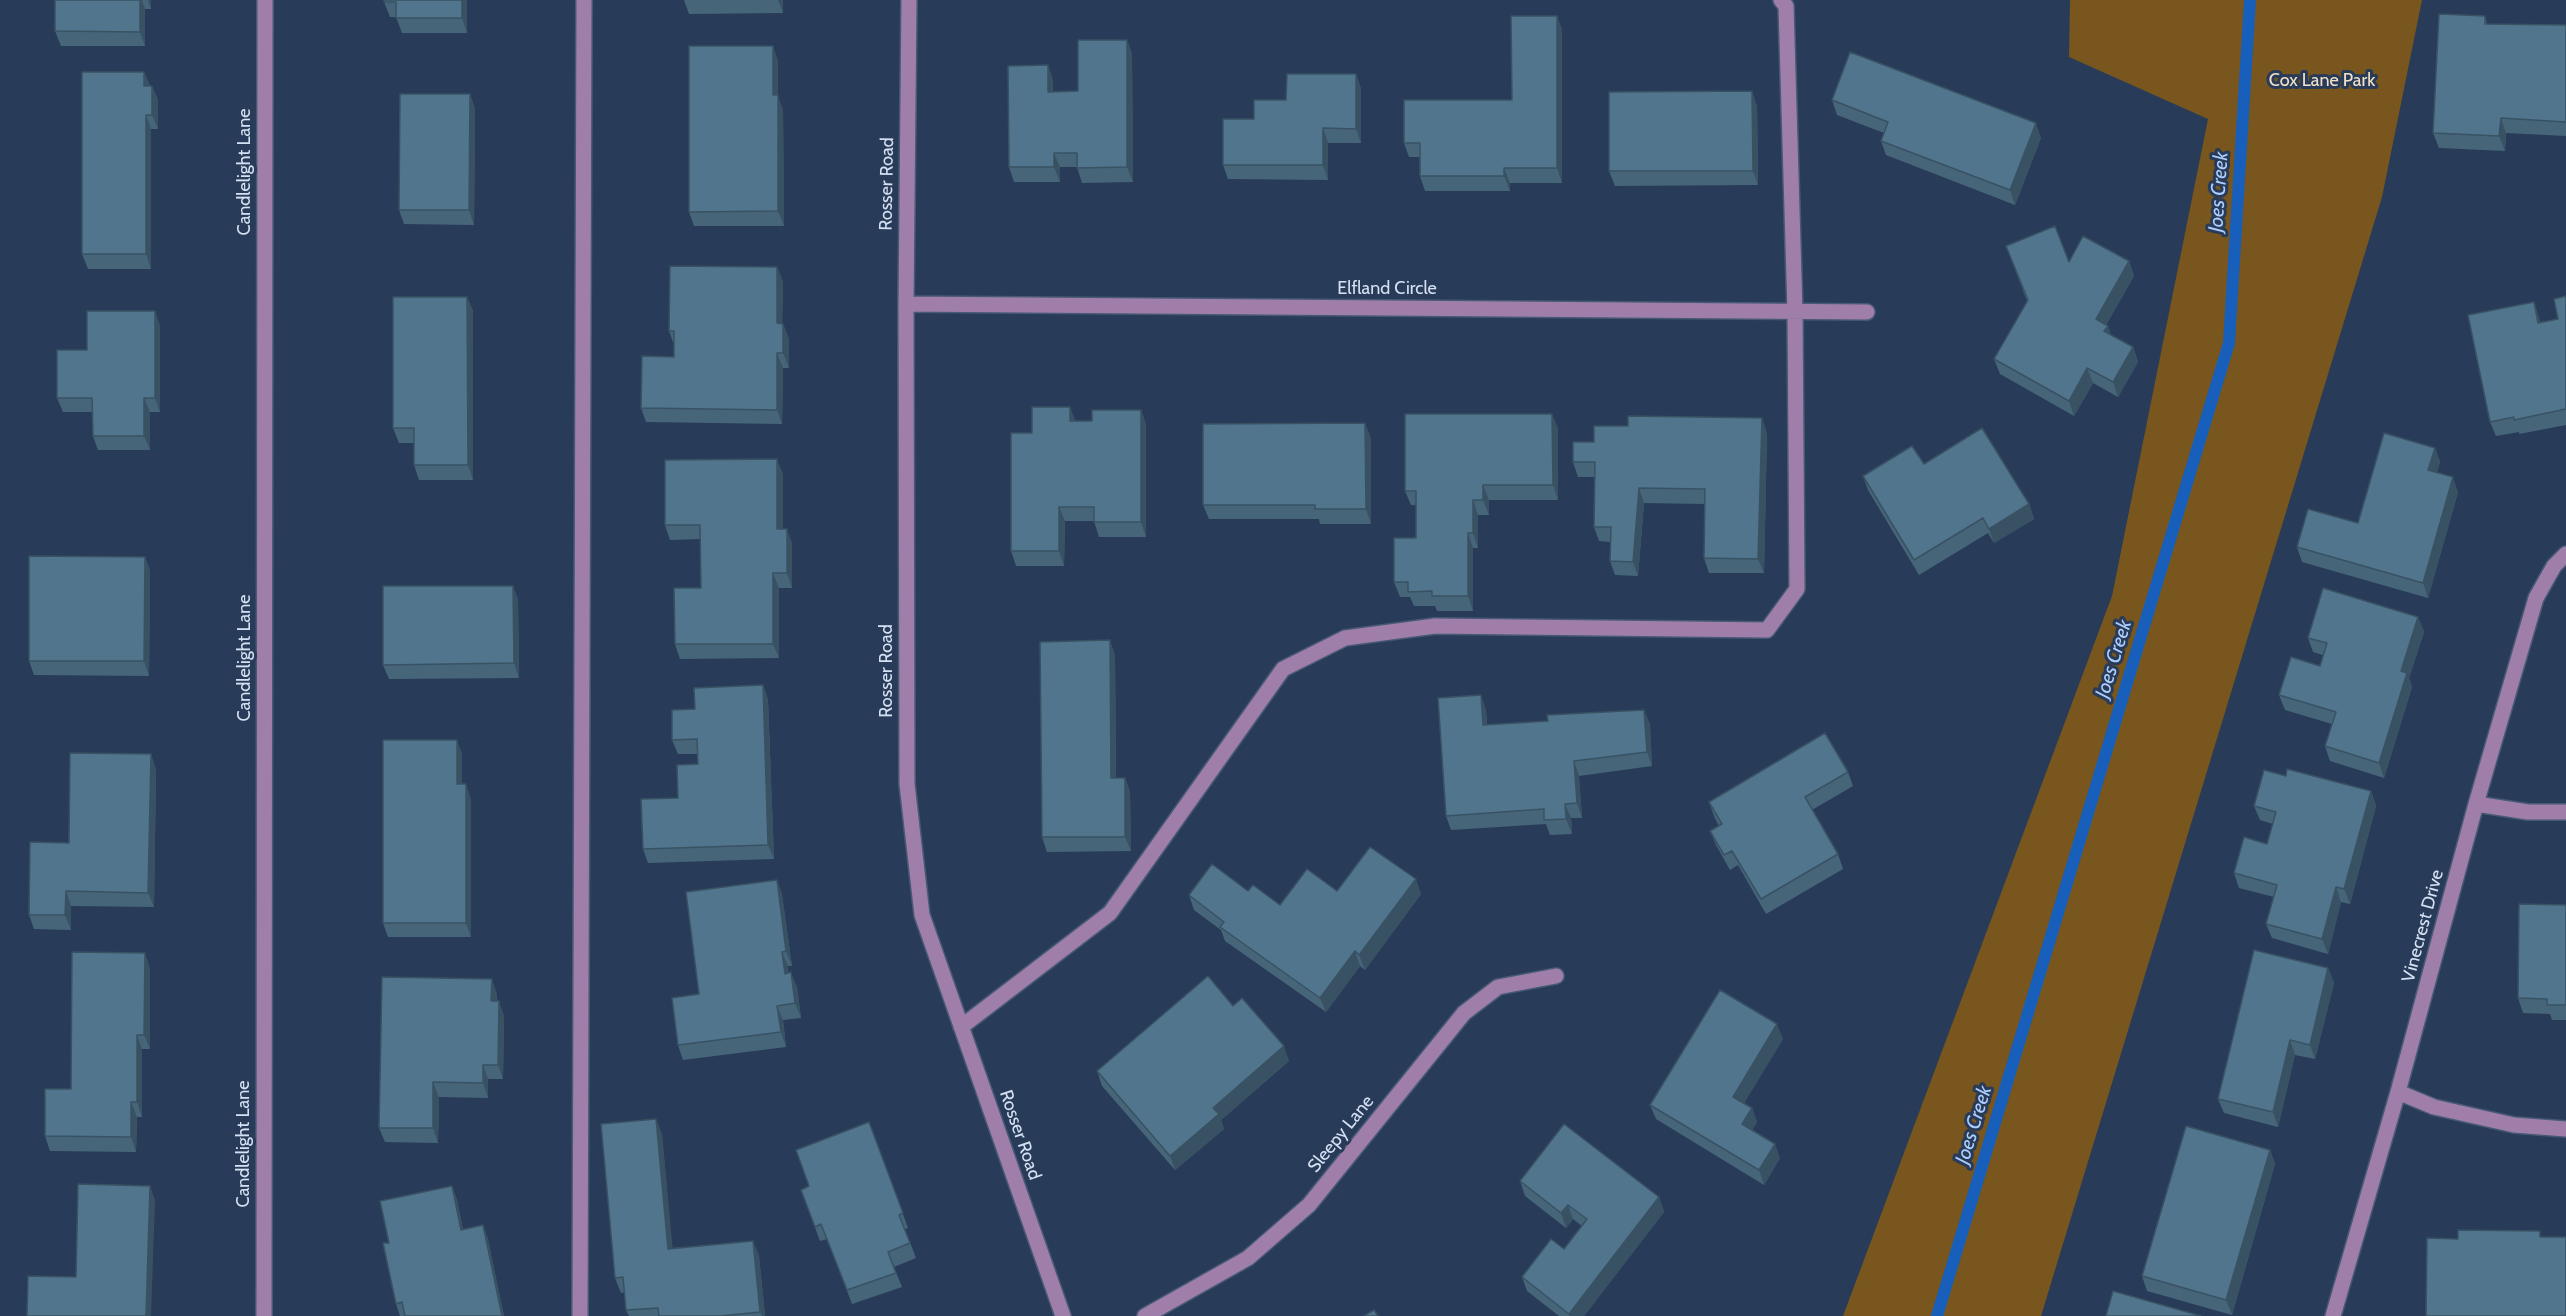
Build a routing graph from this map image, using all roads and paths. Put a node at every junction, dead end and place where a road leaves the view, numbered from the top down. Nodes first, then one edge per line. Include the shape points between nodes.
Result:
1 (265, 0) edge
2 (584, 0) edge
3 (909, 0) edge
4 (1782, 0) edge
5 (906, 304) junction
6 (1795, 312) junction
7 (1868, 312) dead end
8 (2566, 554) edge
9 (2476, 804) junction
10 (2566, 812) edge
11 (1556, 976) dead end
12 (962, 1027) junction
13 (2398, 1092) junction
14 (2566, 1129) edge
15 (264, 1316) edge
16 (580, 1316) edge
17 (1063, 1316) edge
18 (1145, 1316) edge
19 (2334, 1316) edge

1 - 15 street, Candlelight Lane
2 - 16 street
3 - 5 street, Rosser Road
4 - 6 street via 1786,6
5 - 6 street, Elfland Circle
5 - 12 street, Rosser Road via 907,784 922,915
6 - 7 street, Elfland Circle
6 - 12 street via 1797,589 1767,630 1434,626 1345,638 1283,669 1110,913
8 - 9 street, Vinecrest Drive via 2554,566 2536,598
9 - 10 street via 2529,812
9 - 13 street, Vinecrest Drive
11 - 18 street, Sleepy Lane via 1498,987 1464,1013 1309,1205 1248,1258
12 - 17 street, Rosser Road
13 - 14 street via 2434,1107 2514,1125
13 - 19 street, Vinecrest Drive

